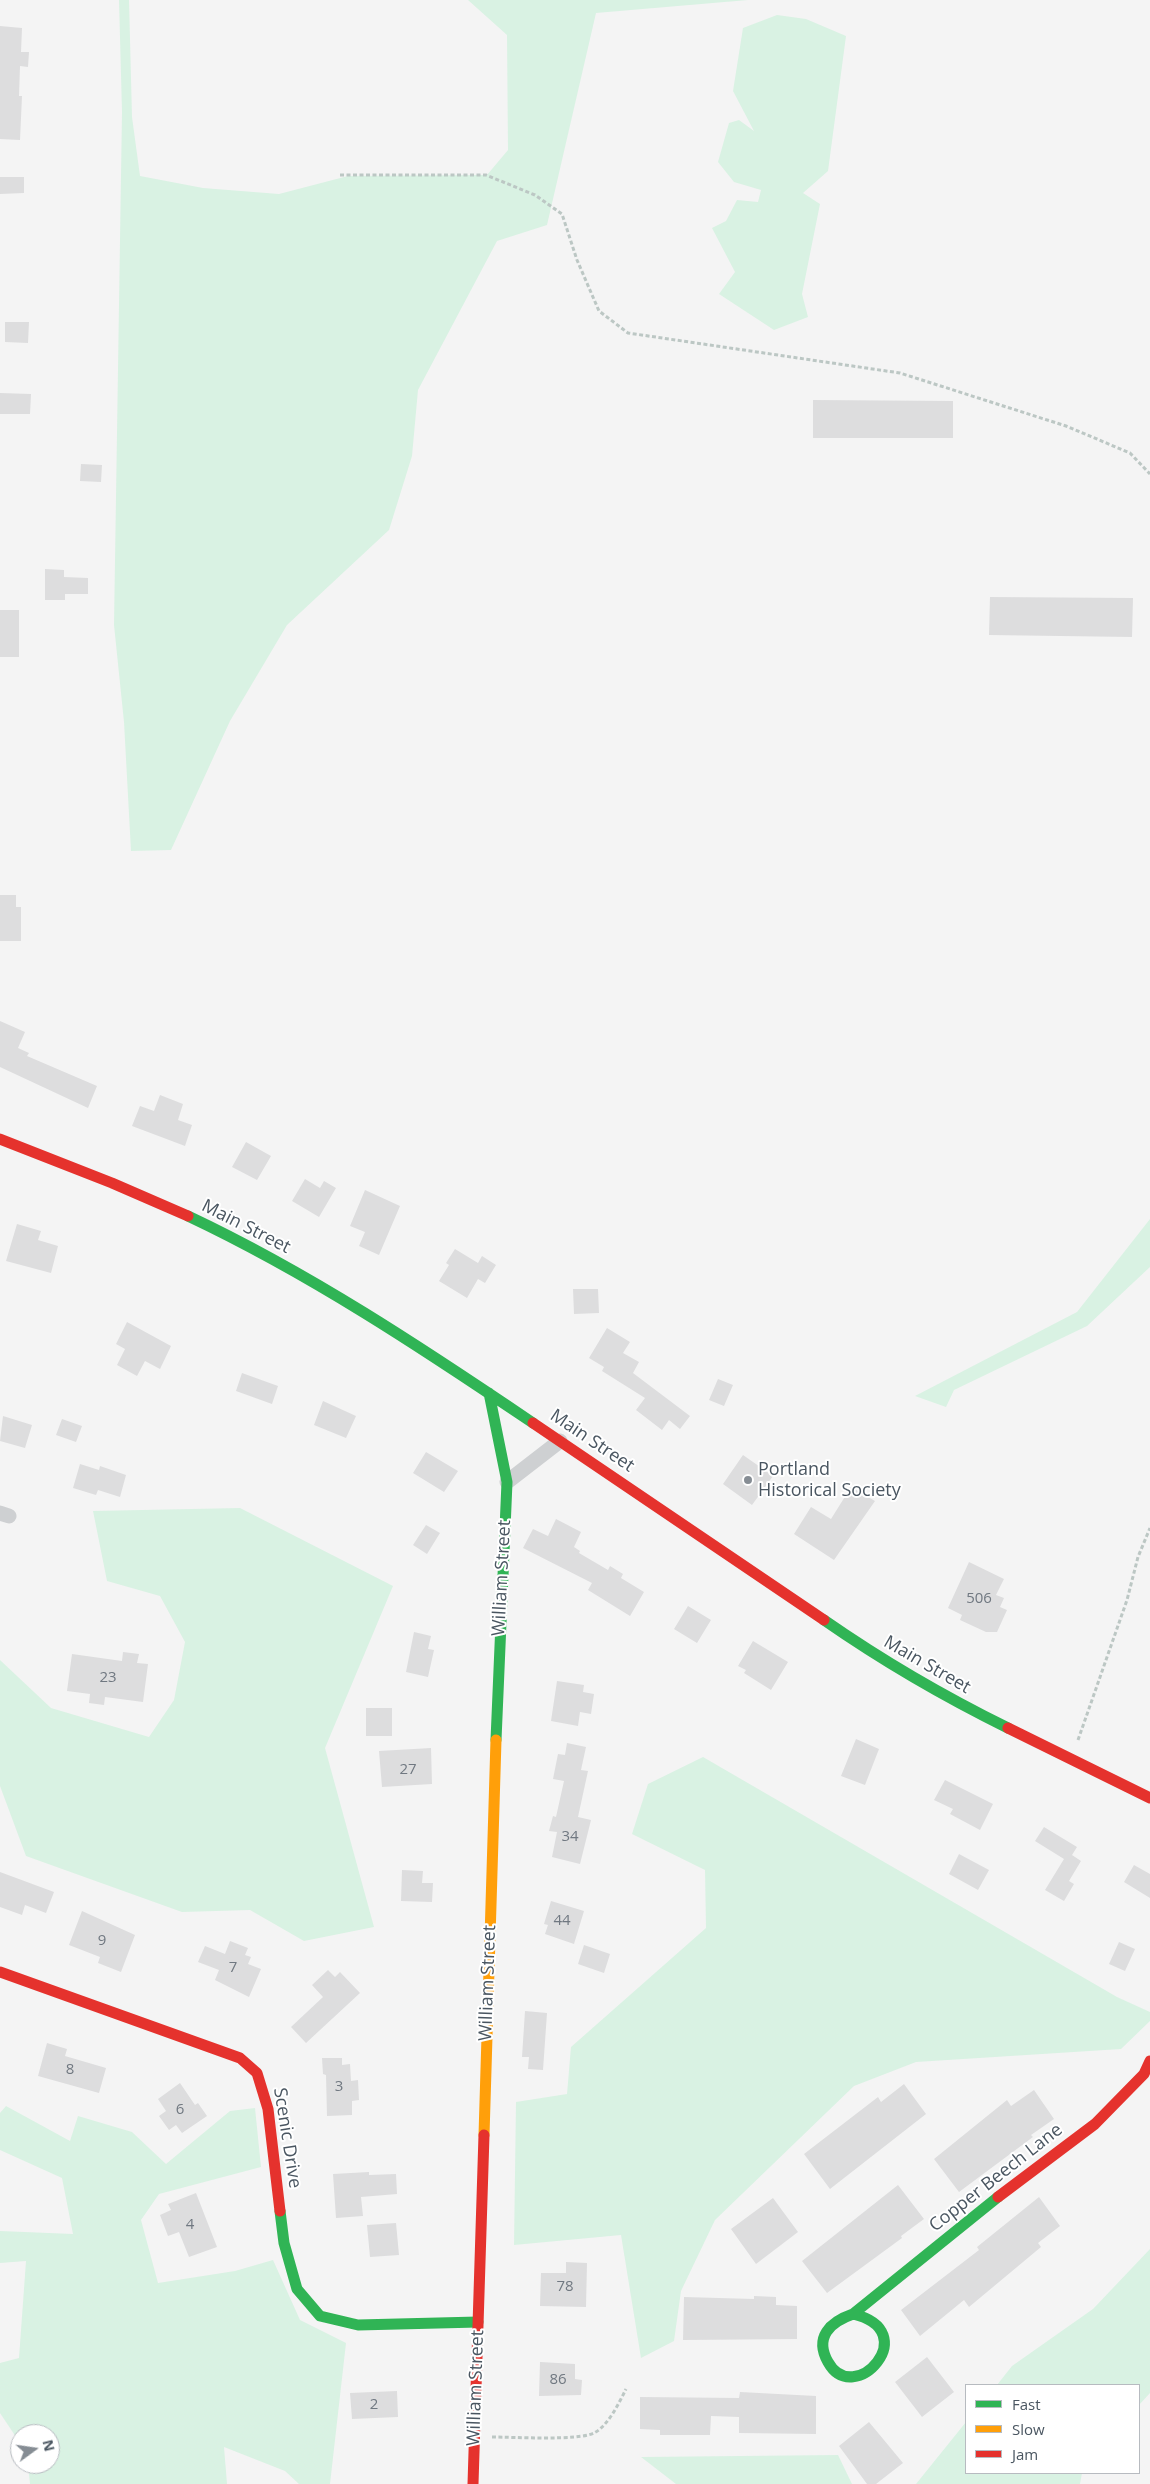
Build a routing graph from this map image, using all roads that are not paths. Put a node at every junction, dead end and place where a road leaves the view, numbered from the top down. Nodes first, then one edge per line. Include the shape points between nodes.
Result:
1 (0, 1139) edge
2 (488, 1393) junction
3 (560, 1441) junction
4 (507, 1482) junction
5 (1150, 1798) edge
6 (0, 1972) edge
7 (1150, 2061) edge
8 (854, 2314) junction
9 (478, 2322) junction
10 (473, 2484) edge

1 - 2 street, Main Street via 119,1185 222,1232 389,1328
2 - 3 street, Main Street
2 - 4 street, William Street
3 - 4 street
3 - 5 street, Main Street via 878,1658 940,1694
4 - 9 street, William Street via 496,1700
6 - 9 street, Scenic Drive via 240,2058 257,2072 268,2109 284,2243 297,2289 320,2316 358,2325
7 - 8 street, Copper Beech Lane via 1144,2074 1096,2124 960,2227
8 - 8 street, Copper Beech Lane via 844,2316 828,2328 822,2348 832,2369 849,2376 867,2374 875,2368 884,2352 878,2327 871,2320
9 - 10 street, William Street

